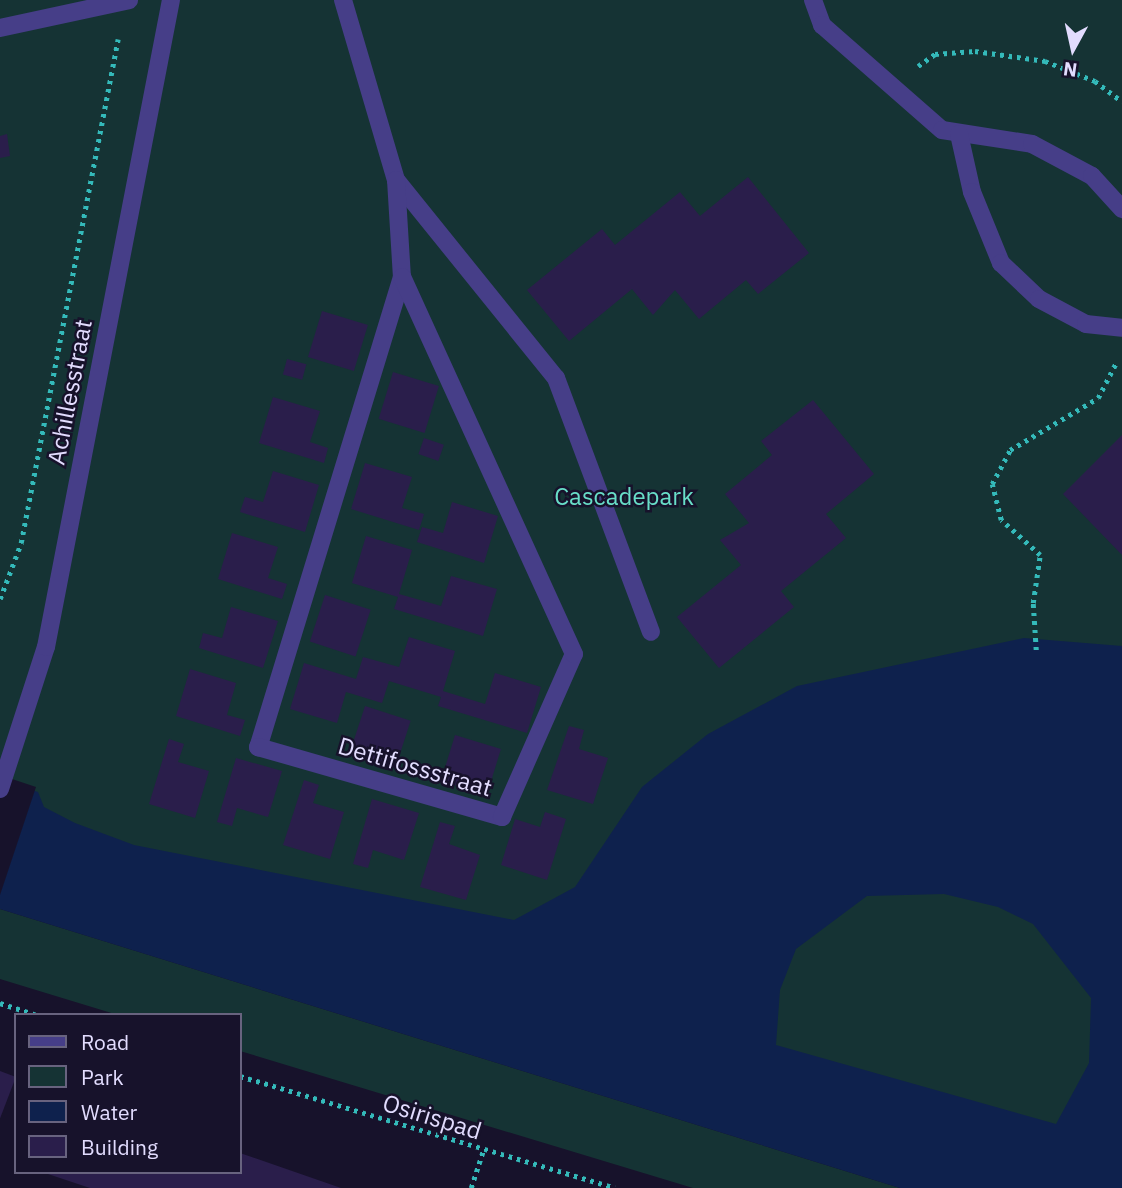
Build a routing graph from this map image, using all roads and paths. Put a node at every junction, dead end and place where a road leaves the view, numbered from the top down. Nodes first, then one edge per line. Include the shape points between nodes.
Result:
1 (127, 0) edge
2 (171, 0) edge
3 (343, 0) edge
4 (813, 0) edge
5 (0, 28) edge
6 (903, 99) junction
7 (1122, 101) edge
8 (958, 134) junction
9 (396, 180) junction
10 (1122, 209) edge
11 (402, 277) junction
12 (1122, 327) edge
13 (1122, 351) edge
14 (0, 599) edge
15 (651, 632) dead end
16 (1036, 650) dead end
17 (0, 789) edge
18 (0, 1003) edge
19 (32, 1013) edge
20 (242, 1077) edge
21 (483, 1150) junction
22 (594, 1182) junction
23 (471, 1188) edge
24 (592, 1188) edge
25 (615, 1188) edge

1 - 5 street
1 - 14 path, Achillesstraat via 21,543
2 - 17 street, Achillesstraat via 46,647
3 - 9 street, Dettifossstraat
4 - 6 street via 822,24
6 - 7 path via 919,65 935,54 975,51 1045,61 1095,81
6 - 8 street via 942,130
8 - 10 street via 1032,144 1092,176
8 - 12 street via 972,192 1001,263 1039,299 1086,324
9 - 11 street, Dettifossstraat
9 - 15 street, Dettifossstraat via 556,378
11 - 11 street, Dettifossstraat via 258,747 502,817 574,654
13 - 16 path via 1098,398 1010,450 992,484 1001,520 1040,555 1033,603
18 - 19 path
20 - 21 path, Osirispad
21 - 22 path, Osirispad
21 - 23 path
22 - 24 path
22 - 25 path, Osirispad

